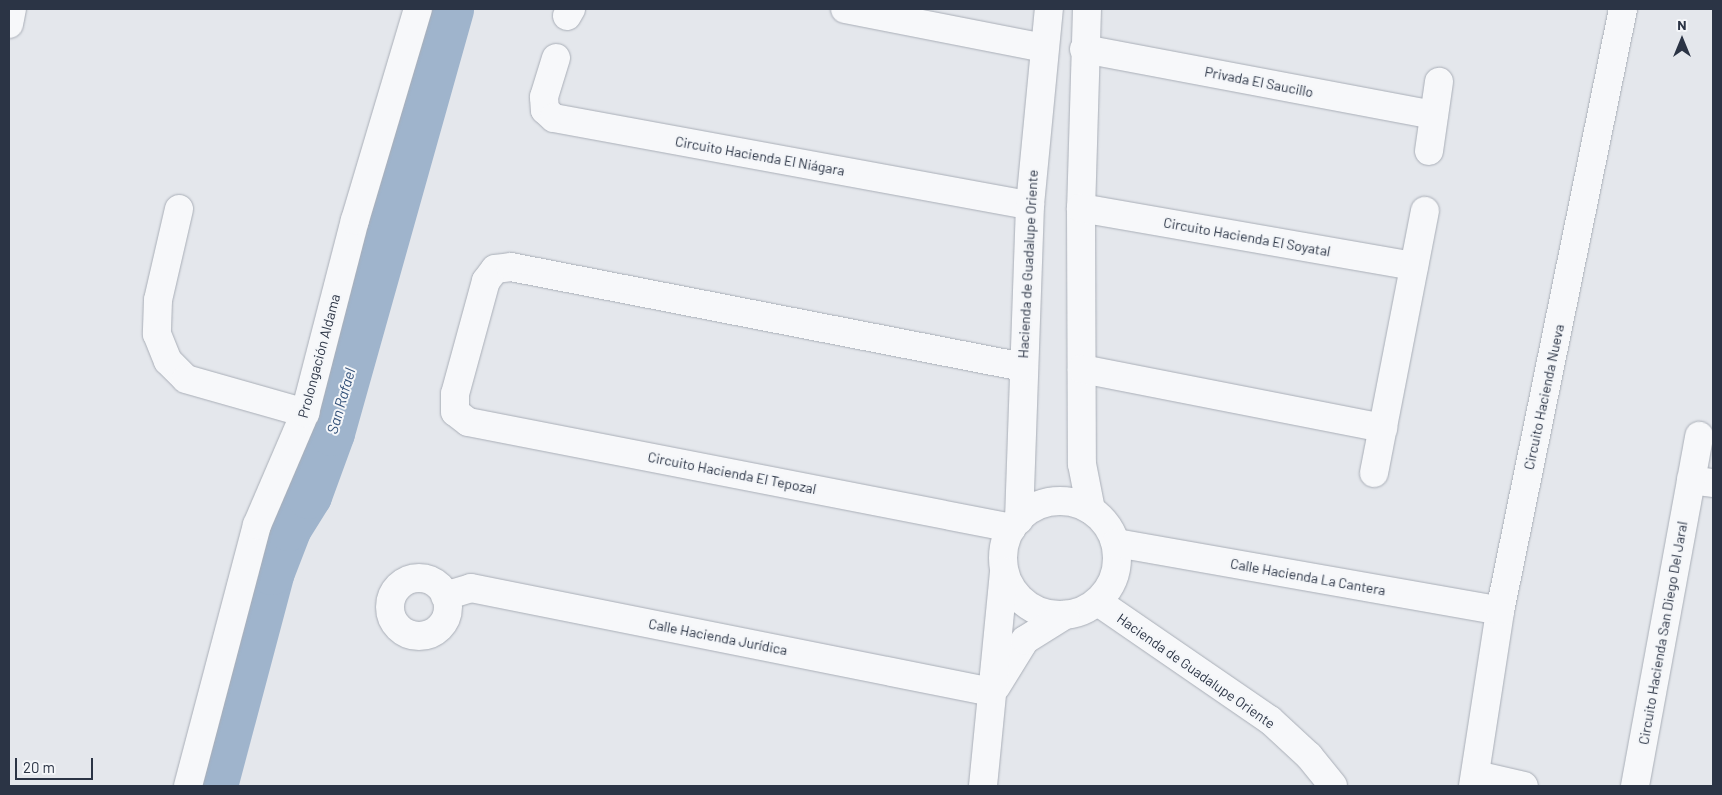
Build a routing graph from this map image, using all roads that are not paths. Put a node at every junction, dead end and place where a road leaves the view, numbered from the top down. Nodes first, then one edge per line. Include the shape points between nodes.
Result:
1 (12, 9) edge
2 (418, 9) edge
3 (845, 9) edge
4 (1049, 9) edge
5 (1087, 9) edge
6 (1623, 9) edge
7 (9, 24) edge
8 (1044, 48) junction
9 (1084, 50) junction
10 (556, 58) dead end
11 (1440, 82) dead end
12 (1434, 116) junction
13 (1429, 151) dead end
14 (1030, 205) junction
15 (1080, 208) junction
16 (179, 209) dead end
17 (1425, 210) dead end
18 (1414, 266) junction
19 (1023, 367) junction
20 (1082, 369) junction
21 (305, 413) junction
22 (1383, 428) junction
23 (1699, 436) dead end
24 (1374, 473) dead end
25 (1702, 482) edge
26 (1091, 510) junction
27 (1015, 524) junction
28 (1116, 543) junction
29 (1004, 571) junction
30 (445, 596) dead end
31 (1098, 602) junction
32 (1500, 611) junction
33 (1066, 615) junction
34 (992, 692) junction
35 (1474, 781) edge
36 (188, 786) edge
37 (983, 786) edge
38 (1333, 786) edge
39 (1524, 786) edge
40 (1635, 786) edge

1 - 7 street
2 - 21 street, Prolongación Aldama via 354,220
3 - 8 street
4 - 8 street, Hacienda de Guadalupe Oriente
5 - 9 street
6 - 32 street, Circuito Hacienda Nueva
8 - 14 street, Hacienda de Guadalupe Oriente
9 - 12 street, Privada El Saucillo
9 - 15 street
10 - 14 street, Circuito Hacienda El Niágara via 544,97 545,110 554,118
11 - 12 street
12 - 13 street
14 - 19 street, Hacienda de Guadalupe Oriente
15 - 18 street, Circuito Hacienda El Soyatal
15 - 20 street
16 - 21 street via 158,300 157,334 168,361 186,379
17 - 18 street
18 - 22 street
19 - 27 street, Hacienda de Guadalupe Oriente
19 - 27 street, Circuito Hacienda El Tepozal via 511,267 495,269 483,290 456,394 456,412 468,422
20 - 22 street
20 - 26 street via 1082,464
21 - 36 street, Prolongación Aldama via 257,525
22 - 24 street
23 - 25 street, Circuito Hacienda San Diego Del Jaral
25 - 40 street, Circuito Hacienda San Diego Del Jaral
26 - 27 street via 1070,502 1048,502 1027,511
26 - 28 street via 1107,524
27 - 29 street via 1004,549
28 - 31 street via 1116,575
28 - 32 street, Calle Hacienda La Cantera
29 - 33 street via 1012,590 1026,605 1045,613
29 - 34 street
30 - 34 street, Calle Hacienda Jurídica via 471,588
31 - 33 street
31 - 38 street, Hacienda de Guadalupe Oriente via 1270,720 1309,756
32 - 35 street, Circuito Hacienda Nueva
33 - 34 street via 1025,640
34 - 37 street
35 - 39 street

